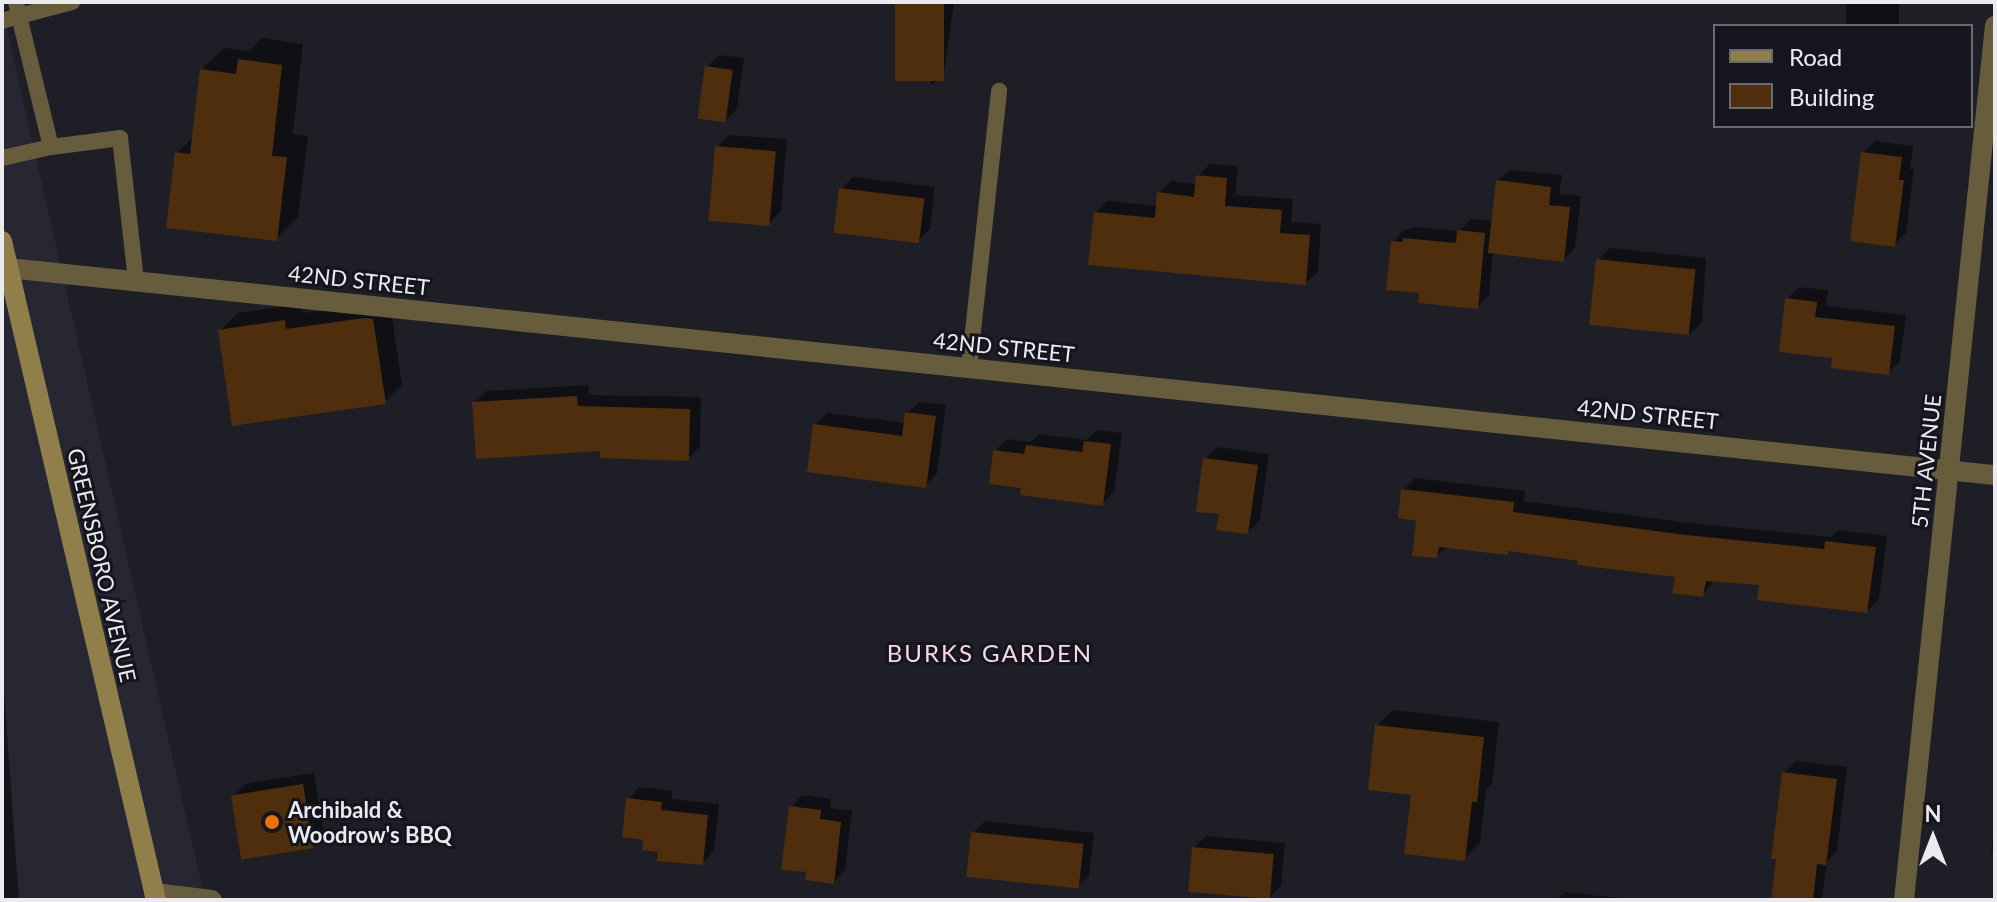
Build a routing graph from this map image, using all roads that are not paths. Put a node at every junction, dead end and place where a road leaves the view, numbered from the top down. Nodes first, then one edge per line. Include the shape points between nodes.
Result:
1 (72, 2) edge
2 (18, 9) edge
3 (2, 21) edge
4 (1995, 26) edge
5 (999, 91) dead end
6 (51, 147) junction
7 (2, 158) edge
8 (2, 241) edge
9 (8, 268) junction
10 (136, 281) junction
11 (969, 368) junction
12 (1949, 470) junction
13 (1995, 475) edge
14 (155, 897) edge
15 (212, 900) edge
16 (1904, 900) edge

1 - 2 lane
2 - 3 lane
2 - 6 lane
4 - 12 street, 5TH AVENUE
5 - 11 lane
6 - 7 lane
6 - 10 lane via 120,138
8 - 9 main road, GREENSBORO AVENUE
9 - 10 street, 42ND STREET
9 - 14 main road, GREENSBORO AVENUE
10 - 11 street, 42ND STREET
11 - 12 street, 42ND STREET
12 - 13 street, 42ND STREET
12 - 16 street, 5TH AVENUE
14 - 15 street

